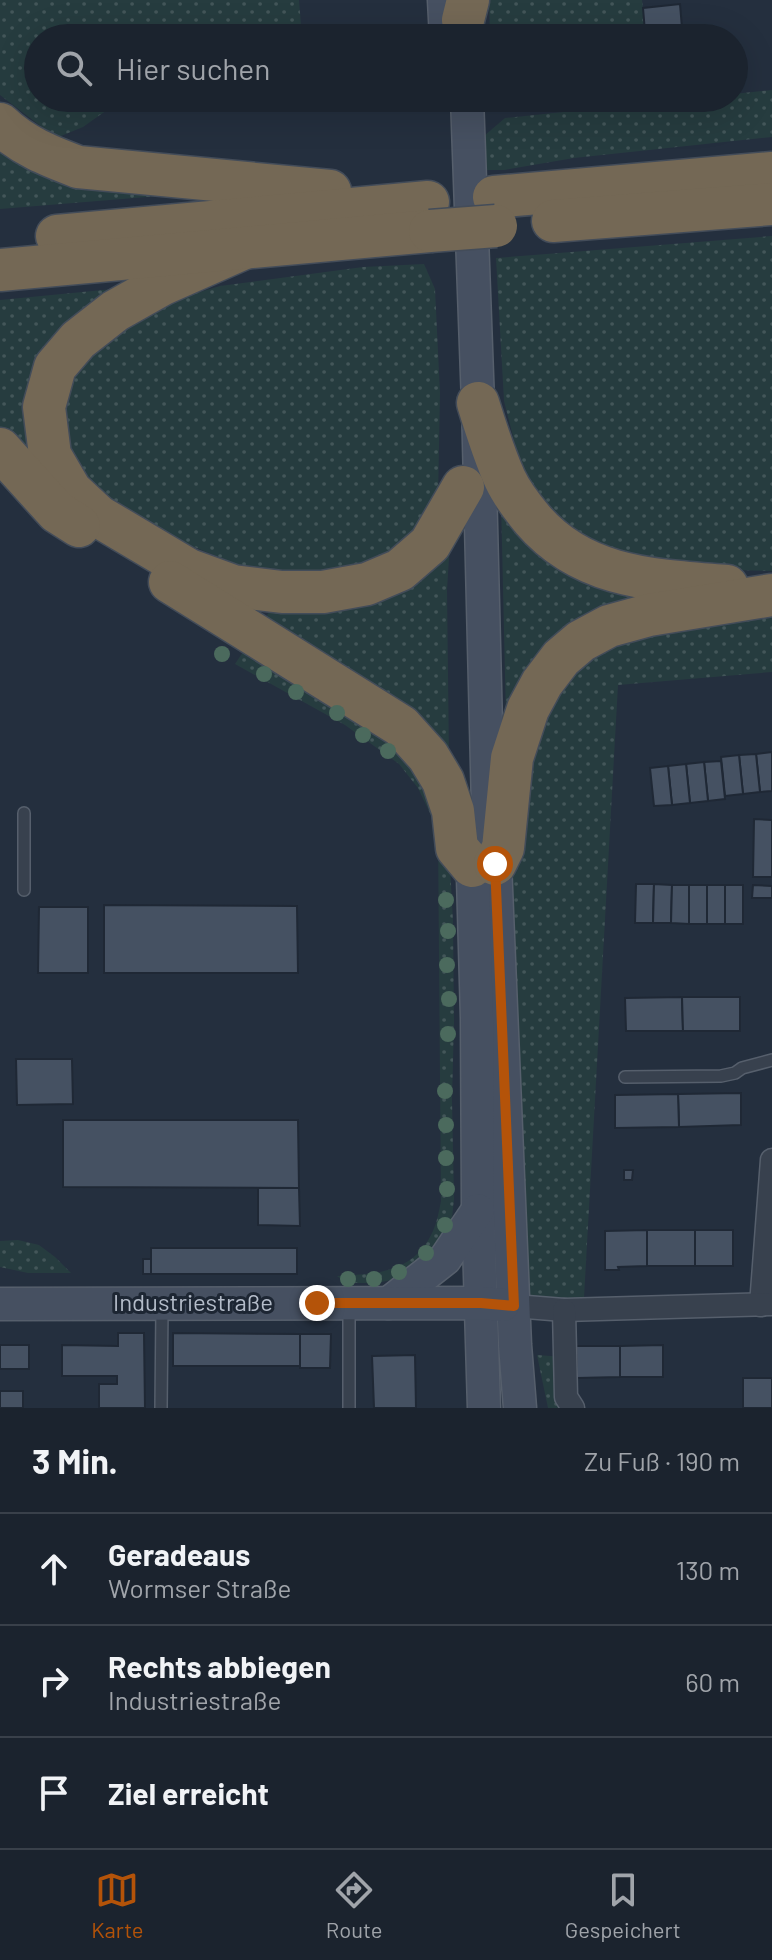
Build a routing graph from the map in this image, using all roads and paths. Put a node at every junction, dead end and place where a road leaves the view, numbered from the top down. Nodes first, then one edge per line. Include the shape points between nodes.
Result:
1 (450, 112) edge
2 (468, 112) edge
3 (0, 124) edge
4 (772, 173) edge
5 (772, 204) edge
6 (379, 207) junction
7 (495, 212) junction
8 (429, 217) junction
9 (0, 241) edge
10 (242, 249) junction
11 (0, 270) edge
12 (478, 403) junction
13 (0, 449) edge
14 (463, 487) junction
15 (772, 592) edge
16 (24, 813) dead end
17 (484, 865) junction
18 (24, 890) dead end
19 (772, 1060) edge
20 (625, 1077) dead end
21 (772, 1160) edge
22 (478, 1210) junction
23 (768, 1265) edge
24 (162, 1303) junction
25 (333, 1303) junction
26 (389, 1303) junction
27 (481, 1303) junction
28 (0, 1304) edge
29 (767, 1305) edge
30 (514, 1306) junction
31 (564, 1310) junction
32 (161, 1408) edge
33 (349, 1408) edge
34 (484, 1408) edge
35 (520, 1408) edge
36 (573, 1408) edge

1 - 14 main road
2 - 12 main road
3 - 6 highway via 39,152 78,167 321,192 353,190
4 - 7 highway
5 - 7 highway
6 - 8 highway
6 - 9 highway
7 - 8 highway
8 - 10 highway
10 - 11 highway
10 - 14 highway via 115,311 78,340 55,367 44,407 50,455 71,491 98,516 189,570 233,586 323,592 367,584 400,570 430,544
12 - 15 highway via 506,481 521,506 543,532 573,554 648,579
12 - 17 main road via 489,848
13 - 17 highway via 57,512 401,726 443,781 457,848
14 - 17 main road
15 - 17 highway via 609,626 561,658 528,709 512,758 503,848
16 - 18 lane
17 - 22 main road via 477,1018
17 - 30 main road
19 - 20 lane via 721,1076
21 - 23 street
22 - 26 main road via 445,1259
22 - 27 main road
23 - 29 street
24 - 25 main road, Industriestraße
24 - 28 main road, Industriestraße
24 - 32 lane
25 - 26 main road, Industriestraße
25 - 33 lane
26 - 27 main road, Industriestraße
27 - 30 main road, Industriestraße
27 - 34 main road
29 - 31 street
30 - 31 street
30 - 35 main road
31 - 36 street via 566,1397

